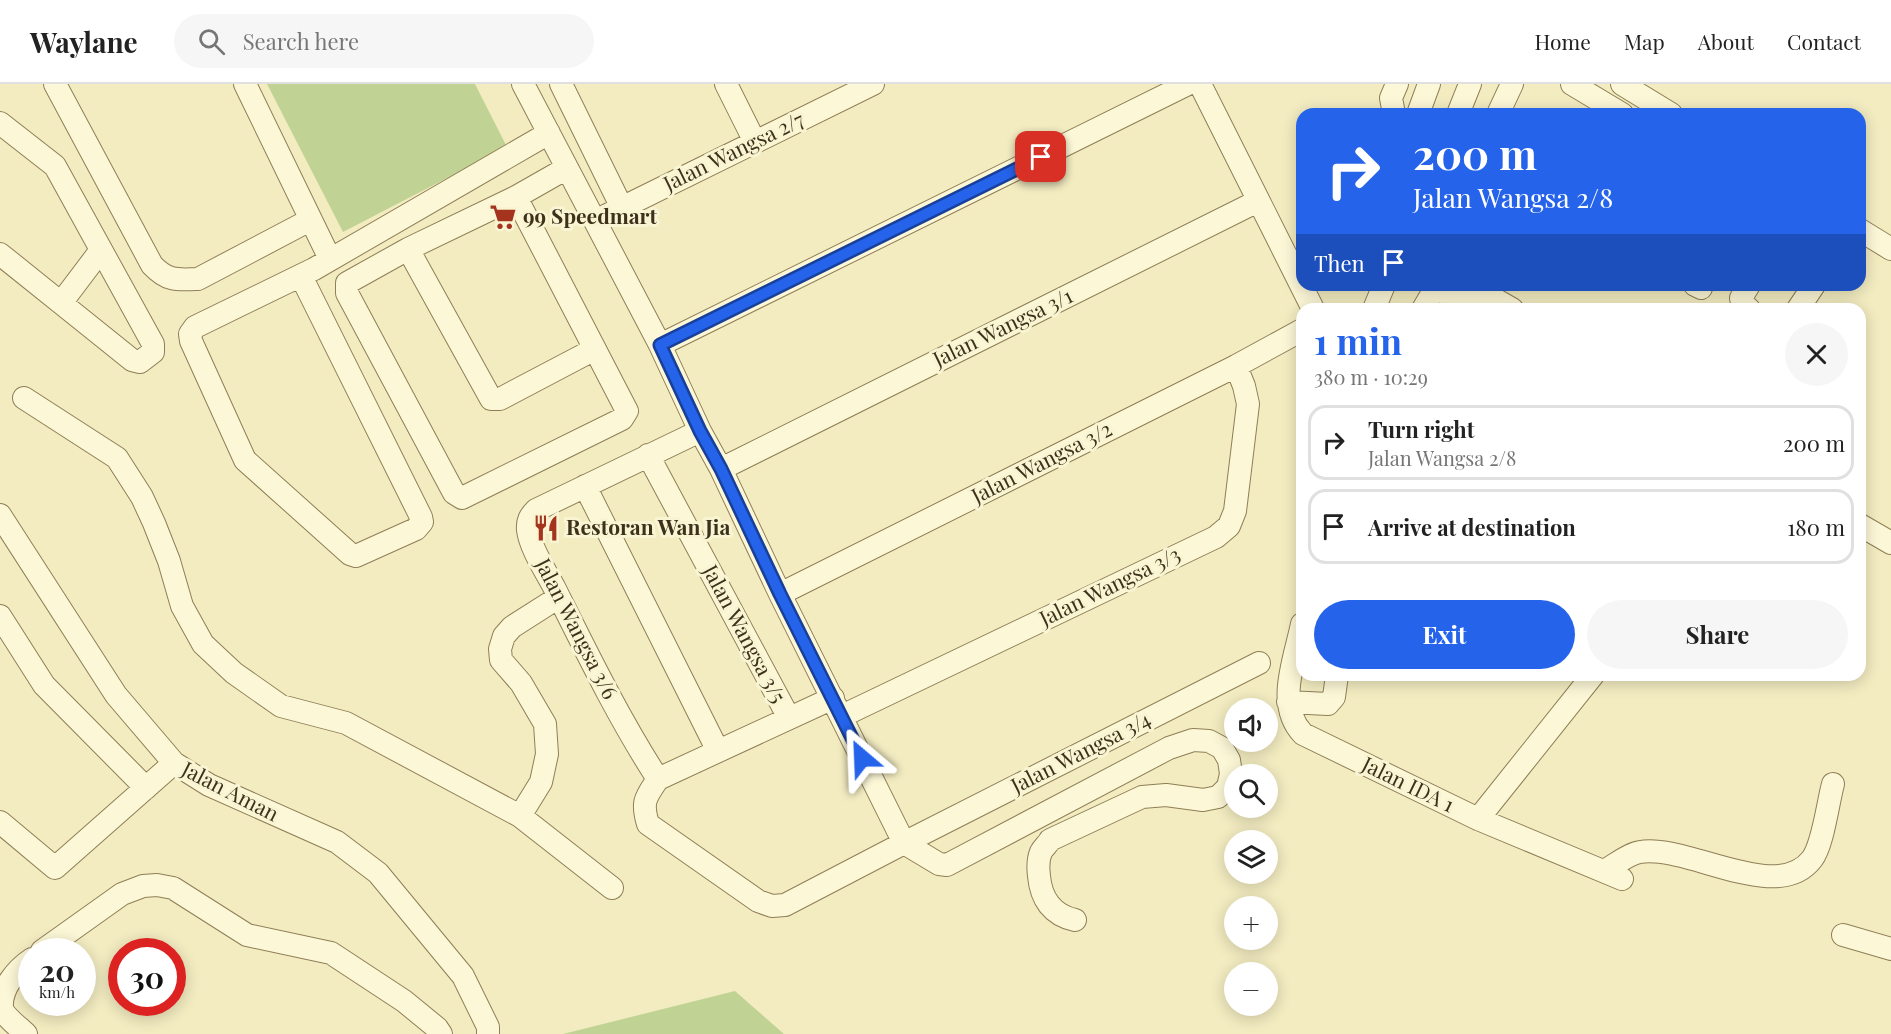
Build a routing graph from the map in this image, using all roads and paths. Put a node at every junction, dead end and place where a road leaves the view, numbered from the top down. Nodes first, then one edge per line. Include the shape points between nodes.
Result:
1 (55, 84) edge
2 (245, 84) edge
3 (523, 84) edge
4 (561, 84) edge
5 (726, 84) edge
6 (873, 84) edge
7 (1188, 84) edge
8 (1200, 84) edge
9 (1397, 84) edge
10 (1429, 84) edge
11 (1470, 84) edge
12 (1512, 84) edge
13 (1572, 84) edge
14 (1629, 88) edge
15 (1393, 108) edge
16 (1420, 108) edge
17 (1460, 108) edge
18 (1501, 108) edge
19 (1614, 108) edge
20 (1625, 108) edge
21 (1661, 108) edge
22 (0, 123) edge
23 (549, 133) junction
24 (755, 142) junction
25 (567, 168) junction
26 (516, 197) junction
27 (1258, 201) junction
28 (622, 208) junction
29 (310, 220) junction
30 (595, 221) junction
31 (1866, 234) edge
32 (408, 249) junction
33 (1891, 249) edge
34 (101, 250) junction
35 (0, 254) edge
36 (330, 260) junction
37 (301, 276) junction
38 (1296, 276) edge
39 (1442, 291) edge
40 (1480, 291) edge
41 (62, 303) junction
42 (1462, 303) edge
43 (1502, 303) edge
44 (1296, 333) edge
45 (660, 345) junction
46 (595, 349) junction
47 (1236, 366) junction
48 (24, 398) dead end
49 (700, 431) junction
50 (648, 455) junction
51 (721, 469) junction
52 (585, 486) junction
53 (0, 515) edge
54 (1866, 528) edge
55 (1891, 543) edge
56 (780, 594) junction
57 (559, 597) junction
58 (0, 616) edge
59 (7, 643) edge
60 (1296, 657) edge
61 (1259, 663) dead end
62 (1336, 681) edge
63 (1588, 681) edge
64 (1288, 702) junction
65 (838, 707) junction
66 (789, 718) junction
67 (718, 751) junction
68 (174, 763) junction
69 (658, 778) junction
70 (1833, 784) dead end
71 (146, 788) junction
72 (520, 816) junction
73 (1478, 819) junction
74 (0, 822) edge
75 (904, 843) junction
76 (612, 888) dead end
77 (1075, 920) dead end
78 (1843, 935) dead end
79 (60, 938) edge
80 (1891, 949) edge
81 (18, 968) edge
82 (26, 1034) edge
83 (441, 1034) edge
84 (488, 1034) edge

1 - 29 street via 152,265 162,276 198,279
2 - 29 street
3 - 23 street
4 - 28 street
5 - 24 street
6 - 24 street, Jalan Wangsa 2/7
7 - 45 street
8 - 27 street
9 - 15 street via 1391,98
10 - 16 street
11 - 17 street
12 - 18 street
13 - 19 street
14 - 20 street
14 - 21 street
22 - 34 street via 55,166
23 - 25 street
23 - 36 street
24 - 28 street, Jalan Wangsa 2/7
25 - 26 street
25 - 30 street
26 - 32 street
26 - 46 street
27 - 38 street
27 - 51 street, Jalan Wangsa 3/1
28 - 30 street, Jalan Wangsa 2/7
29 - 36 street
30 - 45 street
31 - 33 street
32 - 46 street via 491,399 500,399
32 - 46 street via 351,280 346,288 457,496 466,497 625,416 626,407
34 - 41 street
34 - 41 street via 153,344 153,352 140,362 132,360
35 - 41 street
36 - 37 street
37 - 37 street via 422,522 416,530 356,556 245,460 191,341 195,327
39 - 42 street
40 - 43 street
44 - 47 street, Jalan Wangsa 3/2
45 - 49 street
47 - 56 street, Jalan Wangsa 3/2
47 - 65 street, Jalan Wangsa 3/3 via 1248,404 1236,511 1229,526 1216,537
48 - 72 street via 117,458 154,523 182,606 203,644 234,673 281,706 346,723
49 - 50 street, Jalan Wangsa 3/6
49 - 51 street
50 - 52 street, Jalan Wangsa 3/6
50 - 66 street, Jalan Wangsa 3/5
51 - 56 street
52 - 57 street, Jalan Wangsa 3/6 via 536,510 528,522 530,538
52 - 67 street
53 - 68 street, Jalan Aman via 116,695
54 - 55 street
56 - 65 street
57 - 69 street, Jalan Wangsa 3/6 via 634,742
57 - 72 street via 512,627 500,649 501,660 521,683 545,724 547,754 543,775
58 - 59 street
59 - 71 street
60 - 64 street
61 - 75 street, Jalan Wangsa 3/4
62 - 64 street via 1334,697 1328,704
63 - 73 street
64 - 73 street, Jalan IDA 1 via 1295,726 1303,734
65 - 66 street, Jalan Wangsa 3/3
65 - 75 street
66 - 67 street, Jalan Wangsa 3/3
67 - 69 street, Jalan Wangsa 3/3
68 - 71 street
68 - 84 street, Jalan Aman via 209,785 337,842 378,873 463,976
69 - 75 street, Jalan Wangsa 3/4 via 646,798 648,824 746,894 772,906 801,898
70 - 73 street, Jalan IDA 1 via 1813,858 1794,873 1780,876 1755,875 1662,852 1640,852 1613,875
71 - 74 street via 55,868
72 - 76 street
75 - 77 street via 945,866 1169,748 1193,740 1209,741 1222,748 1231,774 1228,787 1218,797 1142,797 1050,840 1041,852 1038,866 1042,893 1056,913
78 - 80 street
79 - 83 street via 122,894 143,886 173,888 248,935 331,953 404,1001
81 - 82 street via 3,990 2,1010

